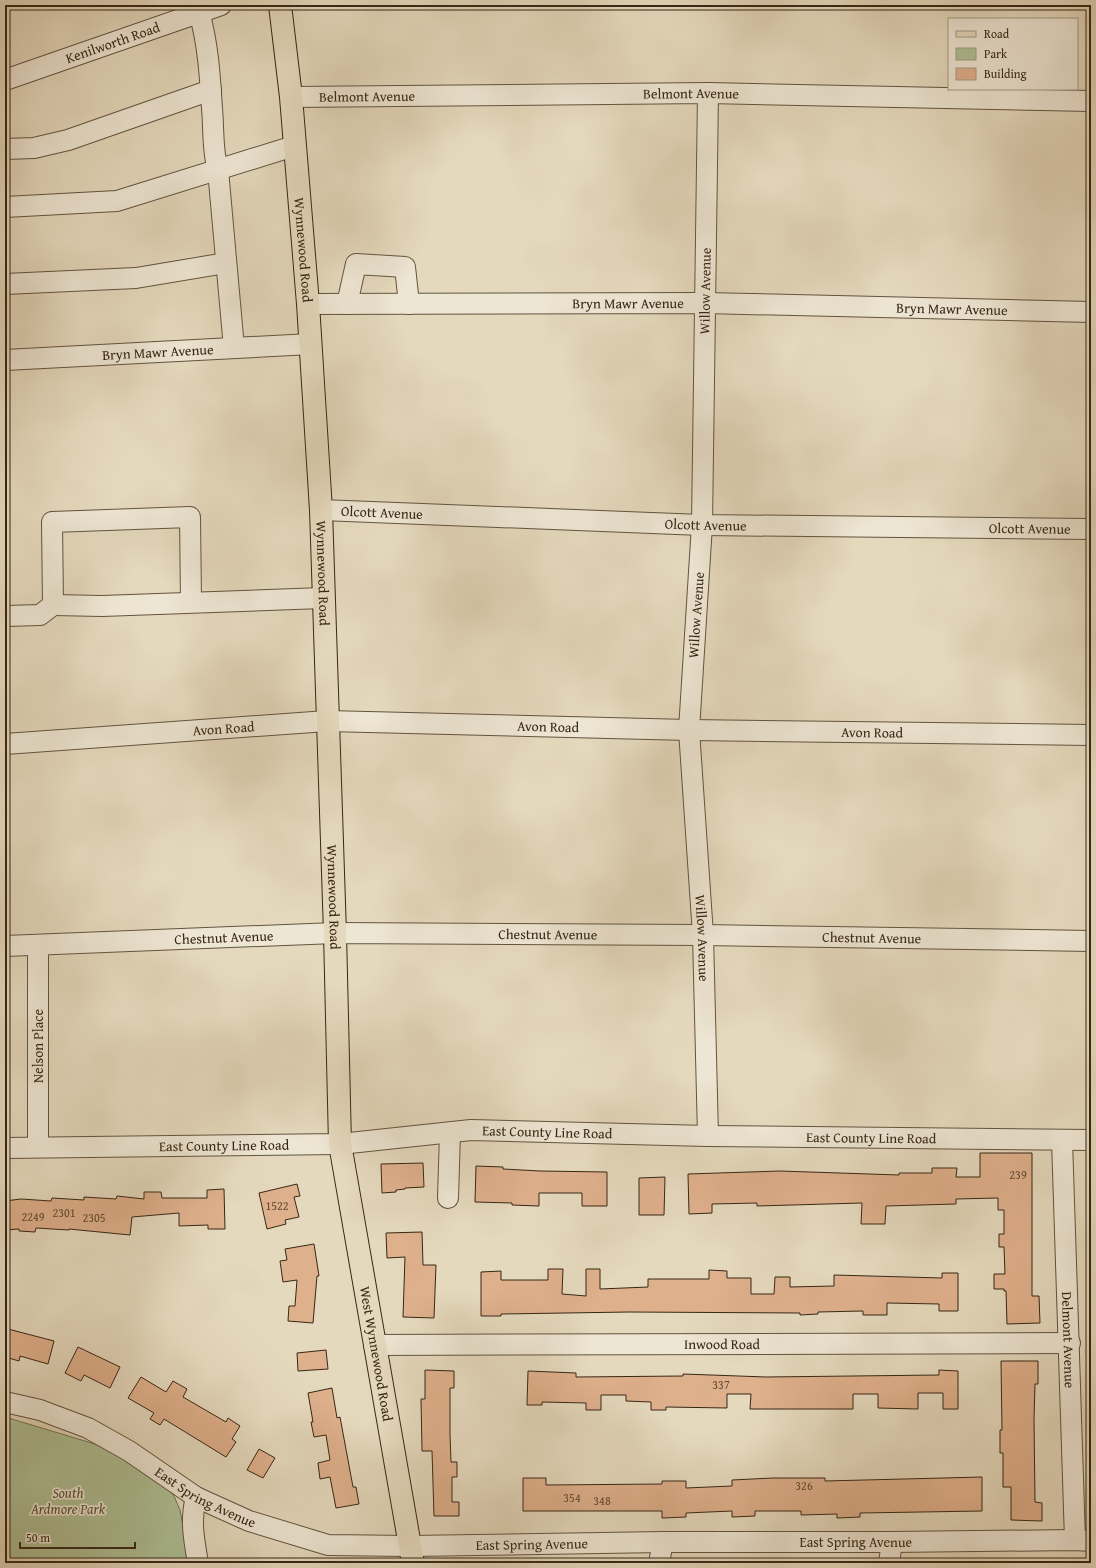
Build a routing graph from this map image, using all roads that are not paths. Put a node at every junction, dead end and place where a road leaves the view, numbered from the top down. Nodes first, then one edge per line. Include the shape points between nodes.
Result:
1 (221, 5) edge
2 (280, 5) edge
3 (199, 12) junction
4 (5, 80) edge
5 (210, 90) junction
6 (708, 93) junction
7 (291, 97) junction
8 (1091, 101) edge
9 (294, 146) junction
10 (5, 149) edge
11 (218, 170) junction
12 (5, 206) edge
13 (226, 262) junction
14 (5, 284) edge
15 (705, 303) junction
16 (308, 304) junction
17 (347, 304) junction
18 (409, 304) junction
19 (1091, 312) edge
20 (311, 344) junction
21 (234, 348) junction
22 (5, 360) edge
23 (321, 510) junction
24 (702, 526) junction
25 (1091, 529) edge
26 (323, 598) junction
27 (191, 601) junction
28 (53, 605) junction
29 (5, 616) edge
30 (327, 722) junction
31 (689, 730) junction
32 (1091, 735) edge
33 (5, 744) edge
34 (335, 933) junction
35 (703, 935) junction
36 (1091, 941) edge
37 (38, 945) junction
38 (5, 946) edge
39 (450, 1133) junction
40 (708, 1136) junction
41 (1062, 1140) junction
42 (1091, 1140) edge
43 (340, 1144) junction
44 (38, 1147) junction
45 (5, 1148) edge
46 (448, 1198) dead end
47 (1070, 1343) junction
48 (374, 1345) junction
49 (5, 1402) edge
50 (196, 1497) junction
51 (1083, 1541) edge
52 (663, 1542) junction
53 (892, 1542) junction
54 (412, 1555) edge
55 (198, 1563) edge
56 (659, 1563) edge
57 (888, 1563) edge

1 - 3 street, Kenilworth Road
2 - 7 main road, Wynnewood Road
3 - 4 street, Kenilworth Road
3 - 5 street via 204,30
5 - 10 street via 68,140 34,148
5 - 11 street
6 - 7 street, Belmont Avenue
6 - 8 street, Belmont Avenue
6 - 15 street, Willow Avenue
7 - 9 main road, Wynnewood Road
9 - 11 street
9 - 16 main road, Wynnewood Road
11 - 12 street via 117,202
11 - 13 street
13 - 14 street via 136,278
13 - 21 street
15 - 18 street, Bryn Mawr Avenue
15 - 19 street, Bryn Mawr Avenue
15 - 24 street, Willow Avenue
16 - 17 street, Bryn Mawr Avenue
16 - 20 main road, Wynnewood Road
17 - 18 street, Bryn Mawr Avenue
17 - 18 street via 356,264 404,267
20 - 21 street, Bryn Mawr Avenue
20 - 23 main road, Wynnewood Road
21 - 22 street, Bryn Mawr Avenue
23 - 24 street, Olcott Avenue
23 - 26 main road, Wynnewood Road
24 - 25 street, Olcott Avenue
24 - 31 street, Willow Avenue
26 - 27 street
26 - 30 main road, Wynnewood Road
27 - 28 street via 102,606
27 - 28 street via 190,517 52,522
28 - 29 street via 40,615
30 - 31 street, Avon Road
30 - 33 street, Avon Road
30 - 34 main road, Wynnewood Road
31 - 32 street, Avon Road
31 - 35 street, Willow Avenue
34 - 35 street, Chestnut Avenue
34 - 37 street, Chestnut Avenue
34 - 43 main road, Wynnewood Road
35 - 36 street, Chestnut Avenue
35 - 40 street, Willow Avenue
37 - 38 street, Chestnut Avenue
37 - 44 street, Nelson Place
39 - 40 street, East County Line Road via 471,1130
39 - 43 street, East County Line Road
39 - 46 street
40 - 41 street, East County Line Road
41 - 42 street, East County Line Road
41 - 47 street, Delmont Avenue
43 - 44 street, East County Line Road
43 - 48 main road, West Wynnewood Road
44 - 45 street, East County Line Road
47 - 48 street, Inwood Road
47 - 51 street, Delmont Avenue
48 - 54 main road, West Wynnewood Road
49 - 50 street, East Spring Avenue via 40,1410 98,1434 152,1465
50 - 54 street, East Spring Avenue via 249,1522 328,1544
50 - 55 street via 192,1527
51 - 53 street, East Spring Avenue
52 - 53 street, East Spring Avenue
52 - 54 street, East Spring Avenue
52 - 56 street
53 - 57 street

